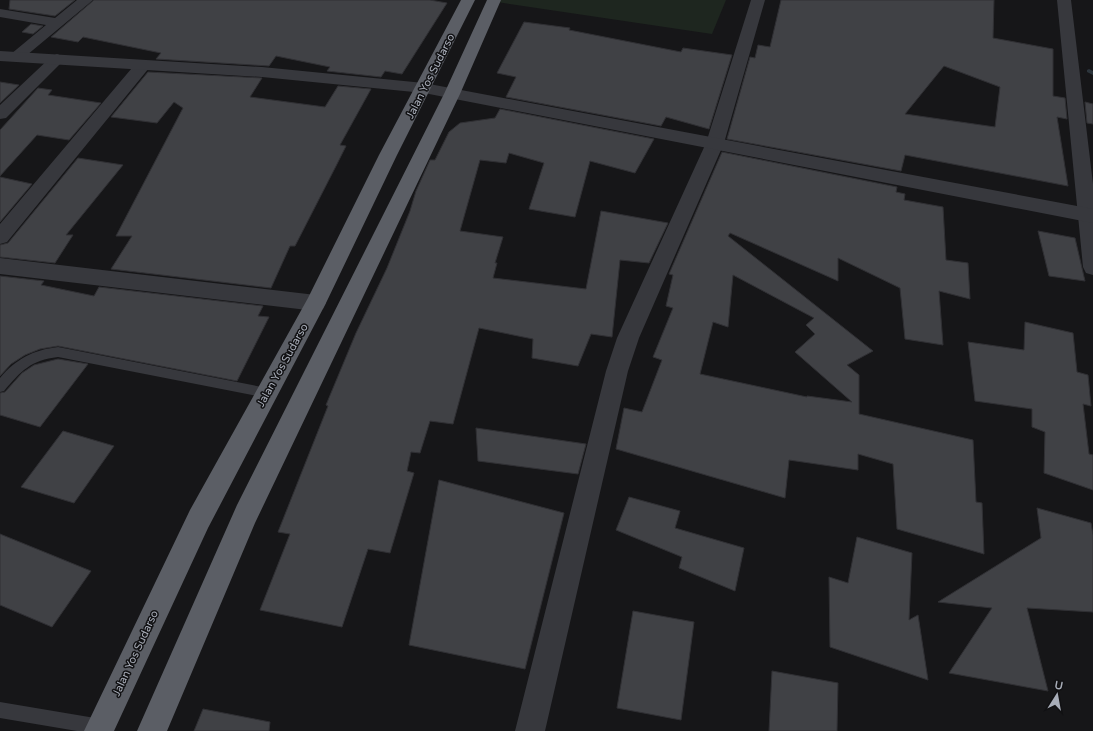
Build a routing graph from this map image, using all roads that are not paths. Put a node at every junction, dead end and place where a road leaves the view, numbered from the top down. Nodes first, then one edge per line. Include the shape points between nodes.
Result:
1 (86, 0) edge
2 (468, 0) edge
3 (494, 0) edge
4 (758, 0) edge
5 (1064, 0) edge
6 (0, 13) edge
7 (58, 23) junction
8 (8, 56) edge
9 (57, 59) junction
10 (143, 64) junction
11 (424, 88) junction
12 (452, 94) junction
13 (0, 114) edge
14 (715, 143) junction
15 (1091, 215) edge
16 (0, 238) edge
17 (0, 266) edge
18 (1093, 267) edge
19 (316, 303) junction
20 (0, 387) edge
21 (267, 393) junction
22 (0, 710) edge
23 (100, 729) edge
24 (152, 731) edge
25 (530, 731) edge

1 - 7 street
2 - 11 highway, Jalan Yos Sudarso
3 - 12 highway
4 - 14 street
5 - 15 street
6 - 7 street
7 - 8 street
8 - 9 street
9 - 10 street
9 - 13 street
10 - 11 street via 262,72
10 - 16 street
11 - 12 street
11 - 19 highway, Jalan Yos Sudarso via 388,155
12 - 14 street
12 - 24 highway via 246,514
14 - 15 street
14 - 25 street via 631,331 617,371
15 - 18 street
17 - 19 street
19 - 21 highway, Jalan Yos Sudarso
20 - 21 lane via 19,366 32,357 58,352
21 - 23 highway, Jalan Yos Sudarso via 199,519
22 - 23 lane

